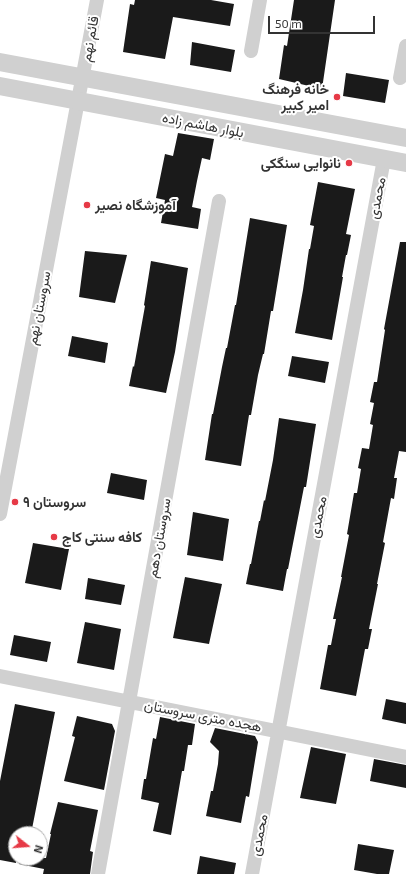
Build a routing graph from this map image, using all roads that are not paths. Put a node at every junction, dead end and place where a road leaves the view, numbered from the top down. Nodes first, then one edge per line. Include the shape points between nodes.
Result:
1 (97, 0) edge
2 (260, 0) edge
3 (406, 46) edge
4 (250, 51) dead end
5 (0, 62) edge
6 (83, 77) junction
7 (400, 78) dead end
8 (0, 86) edge
9 (78, 101) junction
10 (406, 138) edge
11 (384, 159) junction
12 (406, 163) edge
13 (219, 201) dead end
14 (0, 514) edge
15 (0, 676) edge
16 (129, 702) junction
17 (278, 731) junction
18 (406, 757) edge
19 (98, 874) edge
20 (252, 874) edge

1 - 6 street, قائم نهم
2 - 4 street
3 - 7 street
5 - 6 street, بلوار هاشم زاده
6 - 9 street, قائم نهم
6 - 10 street, بلوار هاشم زاده
8 - 9 street, بلوار هاشم زاده
9 - 11 street, بلوار هاشم زاده
9 - 14 street, سروستان نهم
11 - 12 street, بلوار هاشم زاده
11 - 17 street, محمدی
13 - 16 street, سروستان دهم
15 - 16 street, هجده متری سروستان
16 - 17 street, هجده متری سروستان
16 - 19 street, سروستان دهم
17 - 18 street, هجده متری سروستان
17 - 20 street, محمدی

